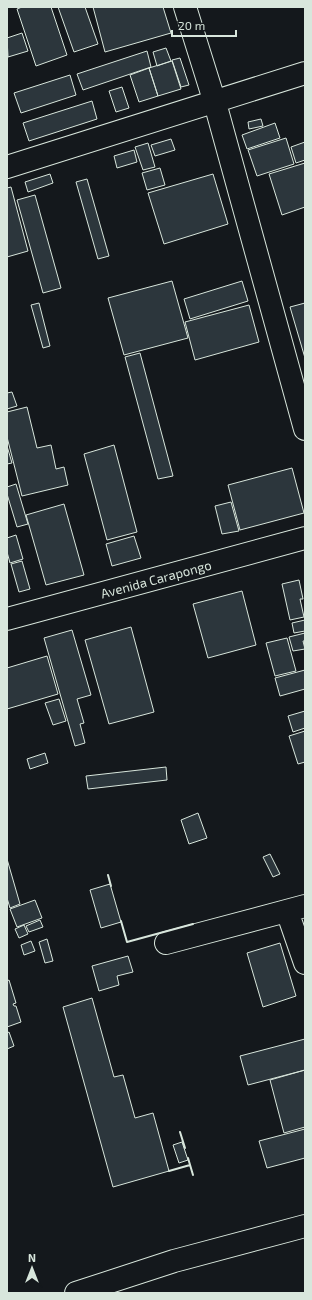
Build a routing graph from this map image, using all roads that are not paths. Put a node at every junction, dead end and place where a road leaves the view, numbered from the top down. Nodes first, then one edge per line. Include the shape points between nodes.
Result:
1 (185, 7) edge
2 (305, 73) edge
3 (215, 103) junction
4 (7, 167) edge
5 (305, 429) edge
6 (305, 538) edge
7 (7, 619) edge
8 (296, 908) edge
9 (166, 943) dead end
10 (305, 963) edge
11 (305, 1226) edge
12 (76, 1293) edge

1 - 3 street
2 - 3 street
3 - 4 street
3 - 5 street
6 - 7 street, Avenida Carapongo
8 - 9 street
8 - 10 street
11 - 12 street via 174,1261

